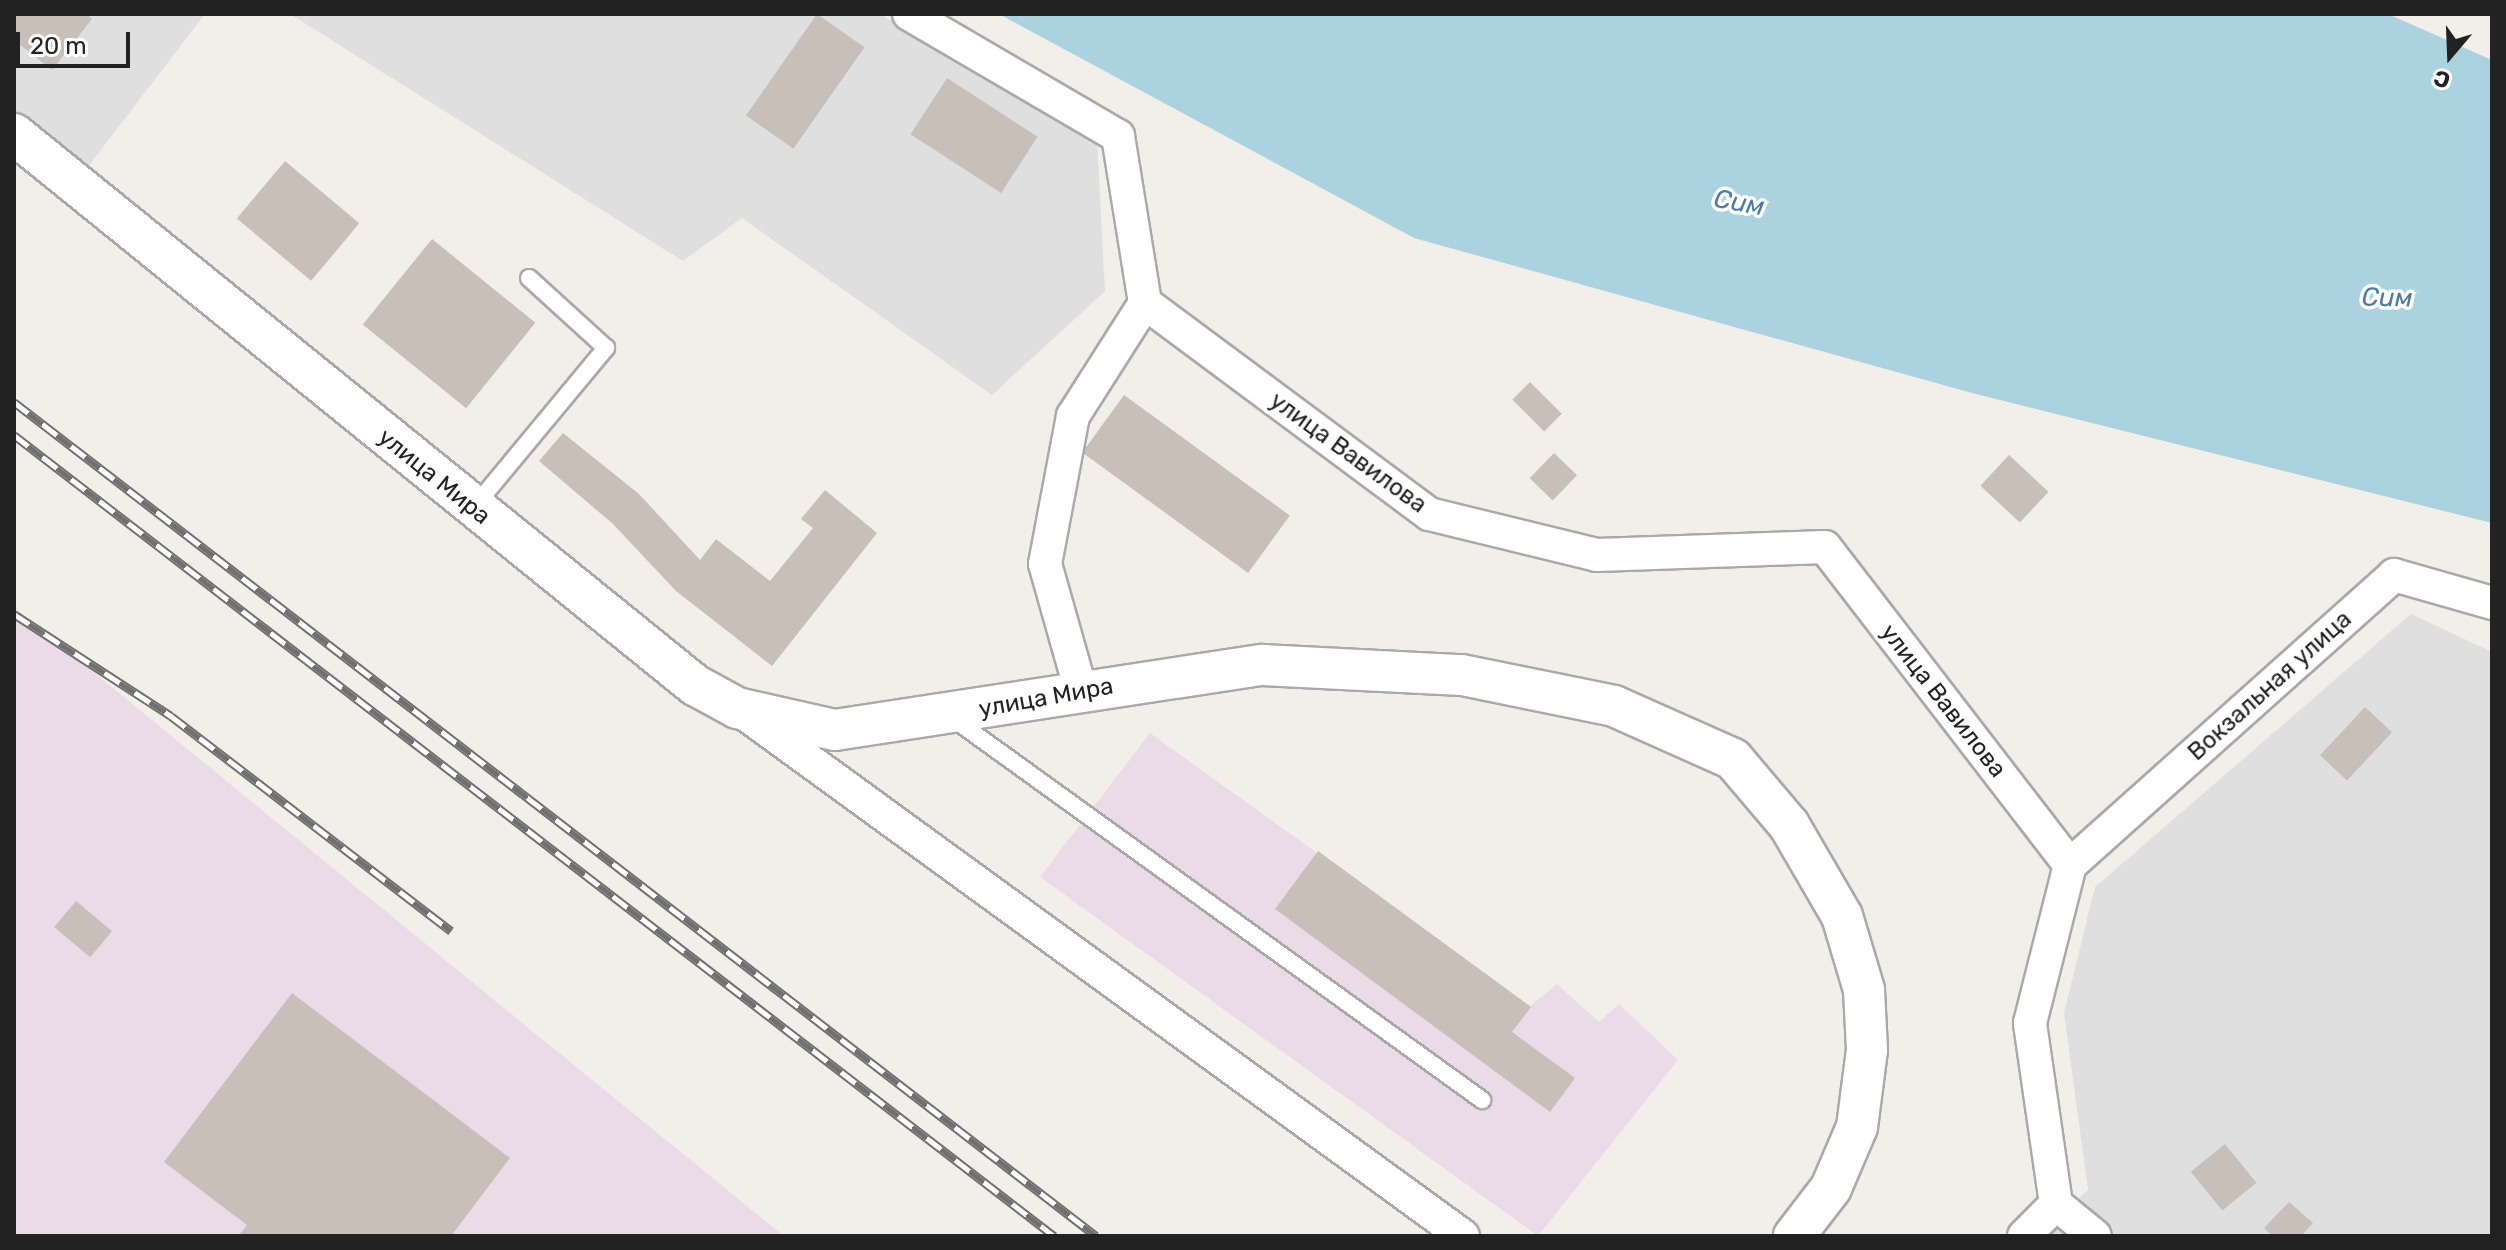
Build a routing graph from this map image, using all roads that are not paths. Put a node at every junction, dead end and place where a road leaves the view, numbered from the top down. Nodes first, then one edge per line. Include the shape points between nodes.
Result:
1 (909, 14) edge
2 (14, 134) edge
3 (529, 278) dead end
4 (1145, 303) junction
5 (473, 509) junction
6 (2492, 603) edge
7 (1081, 691) junction
8 (737, 708) junction
9 (948, 715) junction
10 (2070, 865) junction
11 (1482, 1100) dead end
12 (2056, 1204) junction
13 (1463, 1236) edge
14 (1794, 1236) edge
15 (2024, 1236) edge
16 (2095, 1236) edge

1 - 4 street via 1118,136
2 - 5 street, улица Мира
3 - 5 lane via 606,348
4 - 7 street via 1073,416 1045,564
4 - 10 street, улица Вавилова via 1429,514 1597,555 1825,547
5 - 8 street, улица Мира via 695,685
6 - 10 street, Вокзальная улица via 2394,575
7 - 9 street, улица Мира
7 - 14 street, улица Мира via 1262,665 1462,675 1614,706 1733,759 1789,825 1842,916 1864,990 1867,1050 1857,1127 1831,1188
8 - 9 street, улица Мира via 835,730
8 - 13 street
9 - 11 lane
10 - 12 street via 2030,1023
12 - 15 street
12 - 16 street

